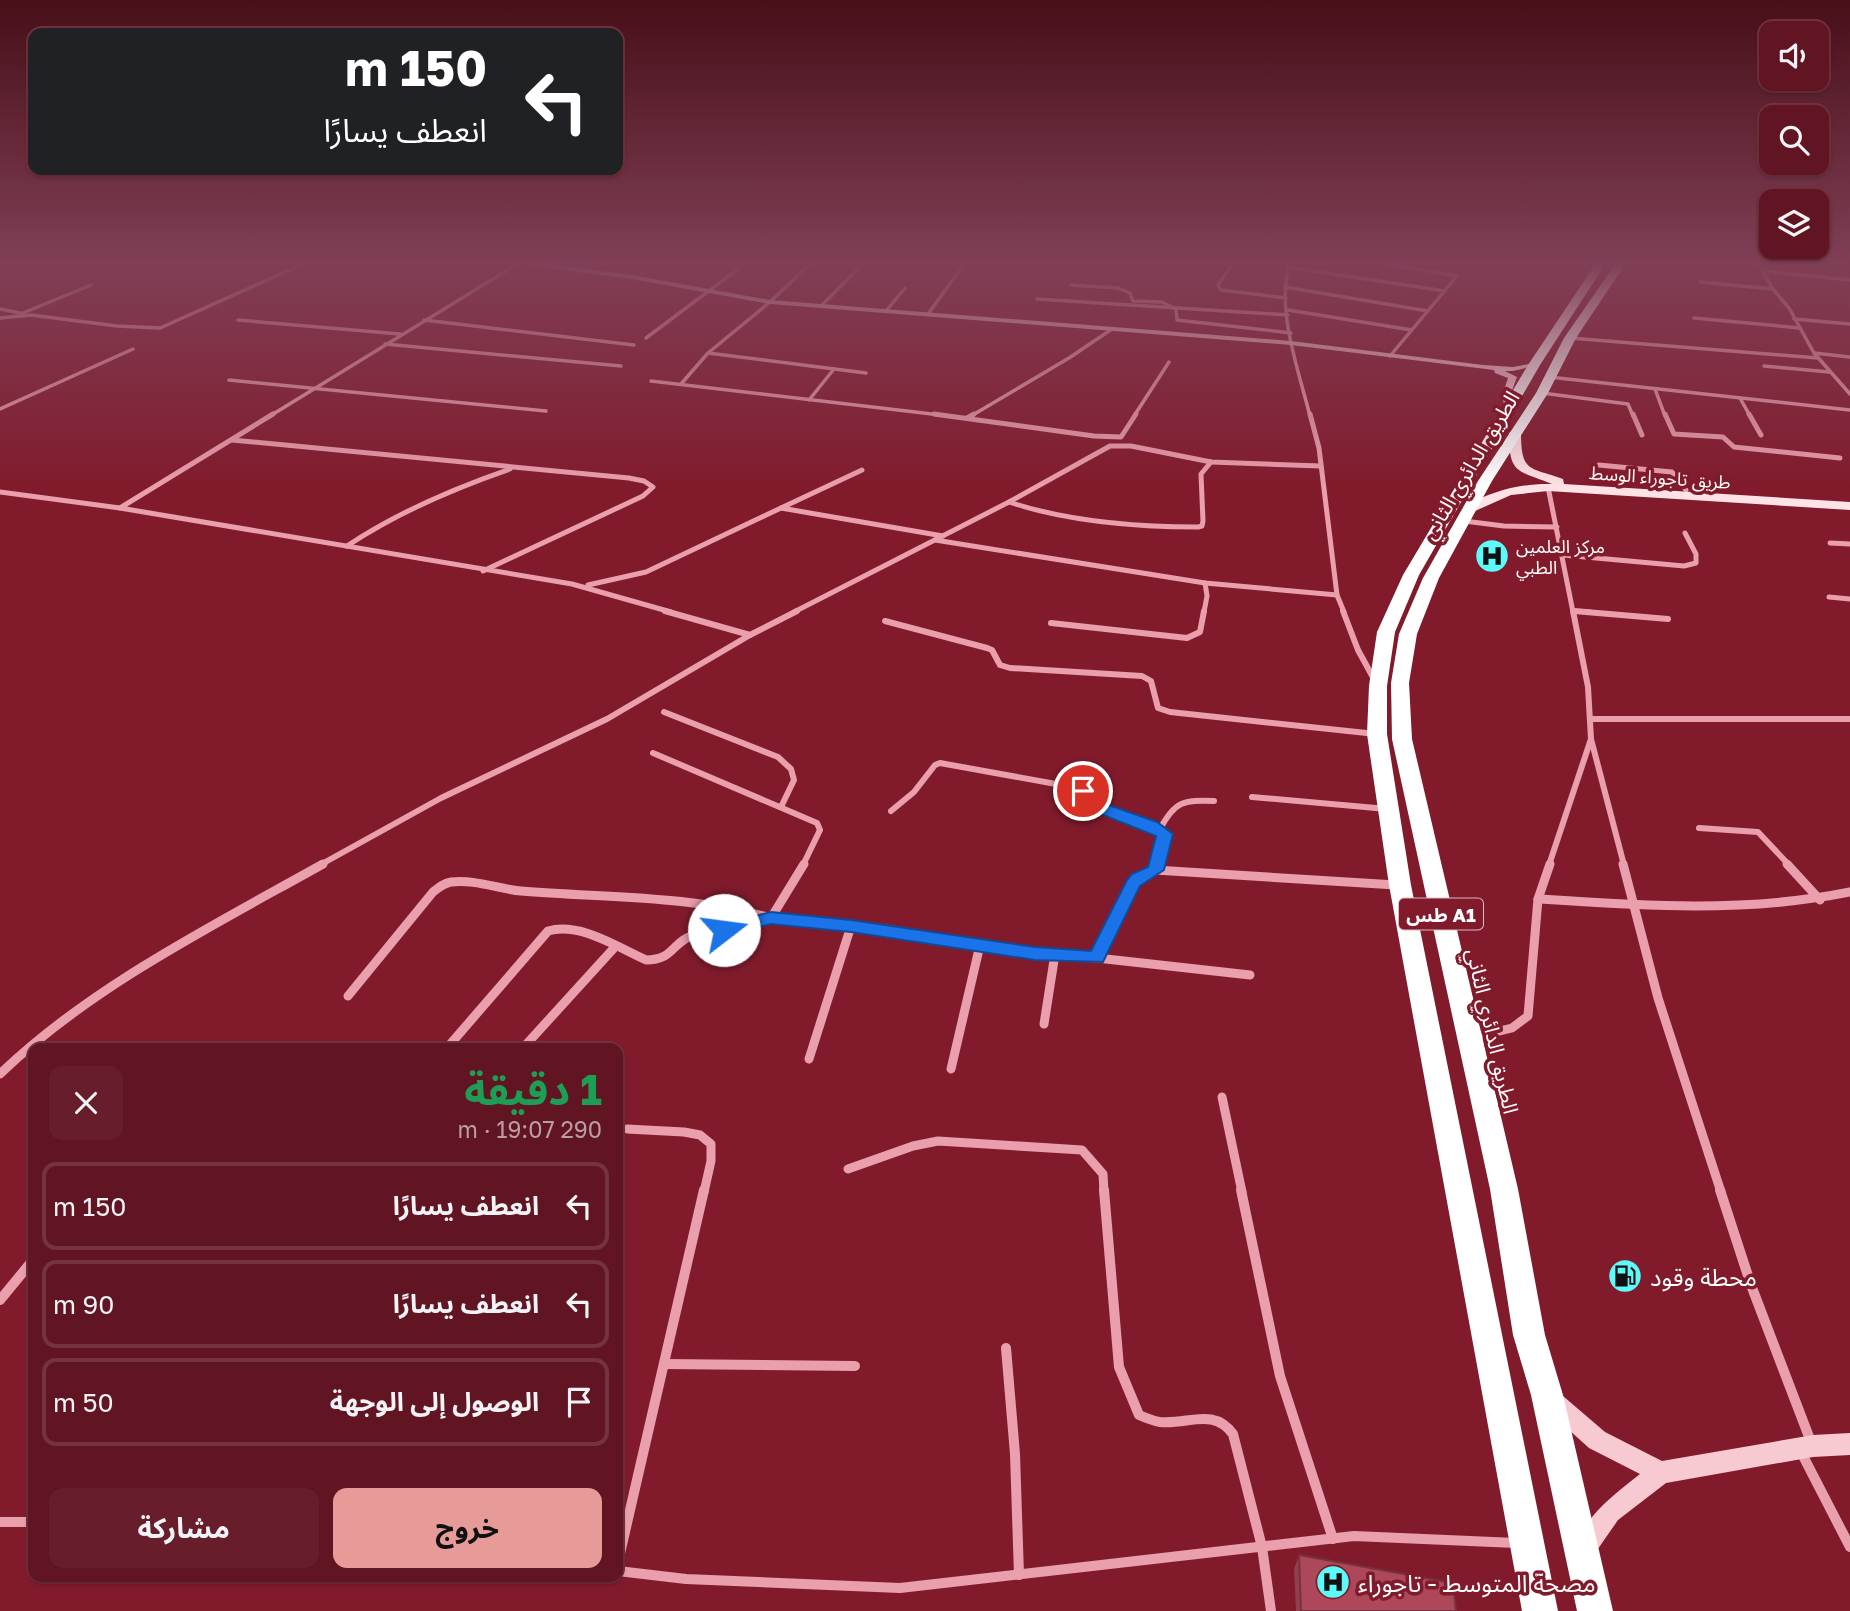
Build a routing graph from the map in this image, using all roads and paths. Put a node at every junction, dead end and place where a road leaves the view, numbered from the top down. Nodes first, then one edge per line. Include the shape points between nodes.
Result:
1 (394, 338) edge
2 (576, 338) edge
3 (726, 338) edge
4 (1098, 338) edge
5 (1230, 338) edge
6 (1292, 338) edge
7 (1405, 338) edge
8 (1565, 338) edge
9 (1570, 338) edge
10 (1572, 338) edge
11 (1806, 338) edge
12 (1292, 343) junction
13 (385, 344) junction
14 (634, 345) dead end
15 (133, 349) dead end
16 (708, 353) junction
17 (1390, 356) junction
18 (1816, 356) junction
19 (1850, 357) edge
20 (1169, 362) dead end
21 (621, 366) dead end
22 (1483, 366) junction
23 (1764, 366) dead end
24 (834, 369) junction
25 (1830, 372) junction
26 (866, 373) dead end
27 (1541, 378) junction
28 (229, 380) dead end
29 (651, 381) dead end
30 (681, 384) junction
31 (316, 386) junction
32 (1655, 389) junction
33 (1850, 394) edge
34 (1740, 398) junction
35 (809, 400) junction
36 (1509, 408) junction
37 (0, 409) edge
38 (1850, 410) edge
39 (546, 411) dead end
40 (967, 418) junction
41 (1515, 433) junction
42 (1642, 435) dead end
43 (1761, 435) dead end
44 (231, 440) junction
45 (1840, 458) dead end
46 (1211, 462) junction
47 (1599, 465) dead end
48 (1321, 466) junction
49 (514, 468) junction
50 (862, 470) dead end
51 (1548, 487) junction
52 (1686, 490) junction
53 (0, 492) edge
54 (1850, 501) edge
55 (1009, 502) junction
56 (1850, 506) edge
57 (120, 508) junction
58 (780, 508) junction
59 (1468, 515) junction
60 (1557, 527) junction
61 (1685, 533) dead end
62 (943, 536) junction
63 (934, 540) junction
64 (1830, 543) dead end
65 (1850, 544) edge
66 (347, 546) junction
67 (1563, 555) junction
68 (483, 571) junction
69 (1205, 583) junction
70 (583, 586) junction
71 (1337, 595) junction
72 (1829, 597) dead end
73 (1850, 599) edge
74 (1574, 611) junction
75 (1668, 619) dead end
76 (885, 621) dead end
77 (1052, 623) dead end
78 (750, 635) junction
79 (1378, 686) junction
80 (664, 712) dead end
81 (1590, 719) junction
82 (1850, 719) edge
83 (1377, 734) junction
84 (1591, 739) junction
85 (653, 754) dead end
86 (1252, 797) dead end
87 (1214, 801) dead end
88 (781, 807) junction
89 (1388, 810) junction
90 (891, 811) dead end
91 (1699, 828) dead end
92 (1160, 830) junction
93 (1155, 870) junction
94 (1400, 885) junction
95 (1850, 892) edge
96 (1538, 899) junction
97 (1819, 900) junction
98 (1633, 906) junction
99 (771, 918) junction
100 (851, 926) junction
101 (980, 945) junction
102 (614, 948) junction
103 (1055, 954) junction
104 (1097, 958) junction
105 (1250, 975) dead end
106 (348, 996) dead end
107 (1044, 1024) dead end
108 (1471, 1038) junction
109 (32, 1043) edge
110 (451, 1043) edge
111 (528, 1043) edge
112 (28, 1047) edge
113 (809, 1059) dead end
114 (951, 1069) dead end
115 (0, 1074) edge
116 (1222, 1097) dead end
117 (627, 1129) dead end
118 (848, 1169) dead end
119 (28, 1266) edge
120 (0, 1300) edge
121 (1006, 1348) dead end
122 (664, 1364) junction
123 (855, 1366) dead end
124 (1547, 1395) junction
125 (1850, 1444) edge
126 (1806, 1447) junction
127 (1661, 1473) junction
128 (0, 1522) edge
129 (28, 1522) edge
130 (1333, 1539) junction
131 (623, 1540) edge
132 (1527, 1544) junction
133 (1262, 1547) junction
134 (1850, 1547) edge
135 (1581, 1554) junction
136 (623, 1572) edge
137 (1019, 1575) junction
138 (1270, 1611) edge
139 (1540, 1611) edge
140 (1595, 1611) edge

1 - 13 street
2 - 14 street
3 - 16 street
4 - 40 street
5 - 12 main road
6 - 12 street
7 - 17 street
8 - 27 highway, الطريق الدائري الثاني / طس A1
9 - 27 highway, الطريق الدائري الثاني / طس A1
10 - 18 street
11 - 18 street
12 - 17 main road
12 - 48 street
13 - 21 street
13 - 31 street
15 - 37 street
16 - 24 street
16 - 30 street
17 - 22 main road
18 - 19 street
18 - 25 street
20 - 40 street via 1121,437
22 - 27 main road
22 - 36 main road via 1513,377 1506,396
23 - 25 street
24 - 26 street
24 - 35 street
25 - 33 street
27 - 32 street
27 - 36 highway, الطريق الدائري الثاني / طس A1
27 - 41 highway, الطريق الدائري الثاني / طس A1
27 - 42 street via 1628,404
28 - 31 street
29 - 30 street
30 - 35 street
31 - 39 street
31 - 44 street
32 - 34 street
32 - 45 street via 1675,434 1719,437 1734,447
34 - 38 street
34 - 43 street
35 - 40 street
36 - 79 highway, الطريق الدائري الثاني / طس A1 via 1411,575 1386,632
41 - 52 main road, طريق تاجوراء الوسط via 1518,463 1541,477
41 - 59 highway, الطريق الدائري الثاني / طس A1
44 - 49 street
44 - 57 street
46 - 48 street
46 - 55 street via 1110,446
46 - 55 street via 1201,474 1203,521 1198,527 1039,512
47 - 52 street via 1672,472
48 - 71 street
49 - 66 street via 416,505
49 - 68 street via 629,478 653,487 643,496
50 - 58 street
51 - 56 main road, طريق تاجوراء الوسط
51 - 59 main road, طريق تاجوراء الوسط via 1494,495
51 - 60 street
52 - 54 main road, طريق تاجوراء الوسط
53 - 57 street
55 - 62 street
57 - 66 street
58 - 62 street
58 - 70 street via 646,572
59 - 60 street via 1504,526
59 - 108 highway, الطريق الدائري الثاني / طس A1 via 1420,602 1408,634 1400,683 1402,739
60 - 67 street
61 - 67 street via 1696,563 1684,566
62 - 63 street
63 - 69 street
63 - 78 street
64 - 65 street
66 - 68 street
67 - 74 street
68 - 70 street
69 - 71 street
69 - 77 street via 1200,632 1187,638
70 - 78 street
71 - 79 street
72 - 73 street
74 - 75 street
74 - 81 street
76 - 83 street via 987,648 1000,665 1010,668 1142,676 1151,681 1158,708 1170,712
78 - 109 street via 607,719 441,798 198,935 83,1004
79 - 83 highway, الطريق الدائري الثاني / طس A1
80 - 88 street via 787,763 795,781
81 - 82 street
81 - 84 street
83 - 89 highway, الطريق الدائري الثاني / طس A1
84 - 96 street
84 - 98 street
85 - 88 street
86 - 89 street
87 - 92 street via 1177,803
88 - 99 street via 817,823 820,830
89 - 94 highway, الطريق الدائري الثاني / طس A1
90 - 92 street via 935,765 946,763 1078,788 1092,804
91 - 97 street via 1758,832
92 - 93 street via 1165,841
93 - 94 street
93 - 104 street via 1133,884
94 - 132 highway, الطريق الدائري الثاني / طس A1
95 - 97 street
96 - 98 street
96 - 108 street via 1528,1016 1512,1028
97 - 98 street
98 - 126 street via 1658,998
99 - 100 street
99 - 102 street via 689,936 659,960
99 - 106 street via 685,898 503,890 451,882 433,892
100 - 101 street
100 - 113 street
101 - 103 street
101 - 114 street
102 - 110 street via 573,929 548,931
102 - 111 street
103 - 104 street
103 - 107 street
104 - 105 street
108 - 124 highway, الطريق الدائري الثاني / طس A1 via 1529,1335
112 - 115 street
116 - 130 street via 1280,1376
117 - 122 street via 684,1132 700,1135 711,1144 712,1161
118 - 133 street via 939,1141 1082,1150 1096,1162 1103,1174 1119,1367 1139,1415 1163,1422 1215,1417 1227,1423
119 - 120 street
121 - 137 street
122 - 123 street
122 - 131 street
124 - 127 main road via 1597,1440
124 - 135 highway, الطريق الدائري الثاني / طس A1
125 - 126 main road
126 - 127 main road
126 - 134 street
127 - 135 main road via 1610,1512
128 - 129 street
130 - 132 street via 1354,1536
130 - 133 street
132 - 139 highway, الطريق الدائري الثاني / طس A1
133 - 137 street
133 - 138 street
135 - 140 highway, الطريق الدائري الثاني / طس A1
136 - 137 street via 900,1588

